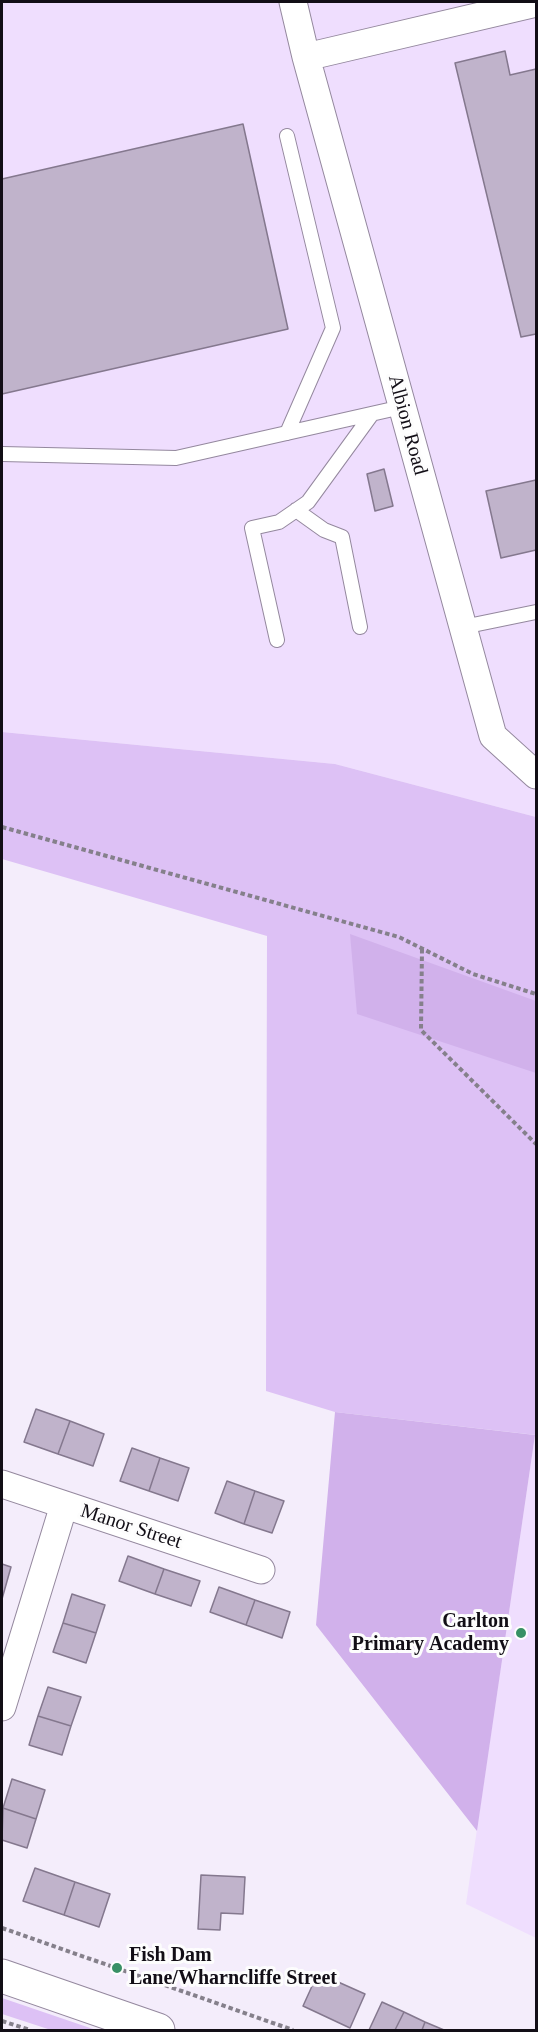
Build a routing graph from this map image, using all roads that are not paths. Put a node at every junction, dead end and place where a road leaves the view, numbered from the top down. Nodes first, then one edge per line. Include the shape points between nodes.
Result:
1 (293, 2) edge
2 (537, 3) edge
3 (306, 57) junction
4 (287, 136) dead end
5 (402, 407) junction
6 (372, 414) junction
7 (287, 433) junction
8 (2, 454) edge
9 (296, 510) junction
10 (537, 612) edge
11 (360, 627) dead end
12 (463, 627) junction
13 (277, 640) dead end
14 (537, 775) edge
15 (2, 1484) edge
16 (64, 1505) junction
17 (261, 1570) dead end
18 (2, 1707) edge
19 (2, 1976) edge
20 (158, 2031) edge

1 - 3 street, Albion Road
2 - 3 street
3 - 5 street, Albion Road
4 - 7 lane via 333,328
5 - 6 lane
5 - 12 street, Albion Road
6 - 7 lane
6 - 9 lane via 308,502
7 - 8 lane via 176,458
9 - 11 lane via 317,526 342,537
9 - 13 lane via 279,522 252,528
10 - 12 lane
12 - 14 street, Albion Road via 493,736
15 - 16 street, Manor Street
16 - 17 street, Manor Street
16 - 18 street
19 - 20 street

